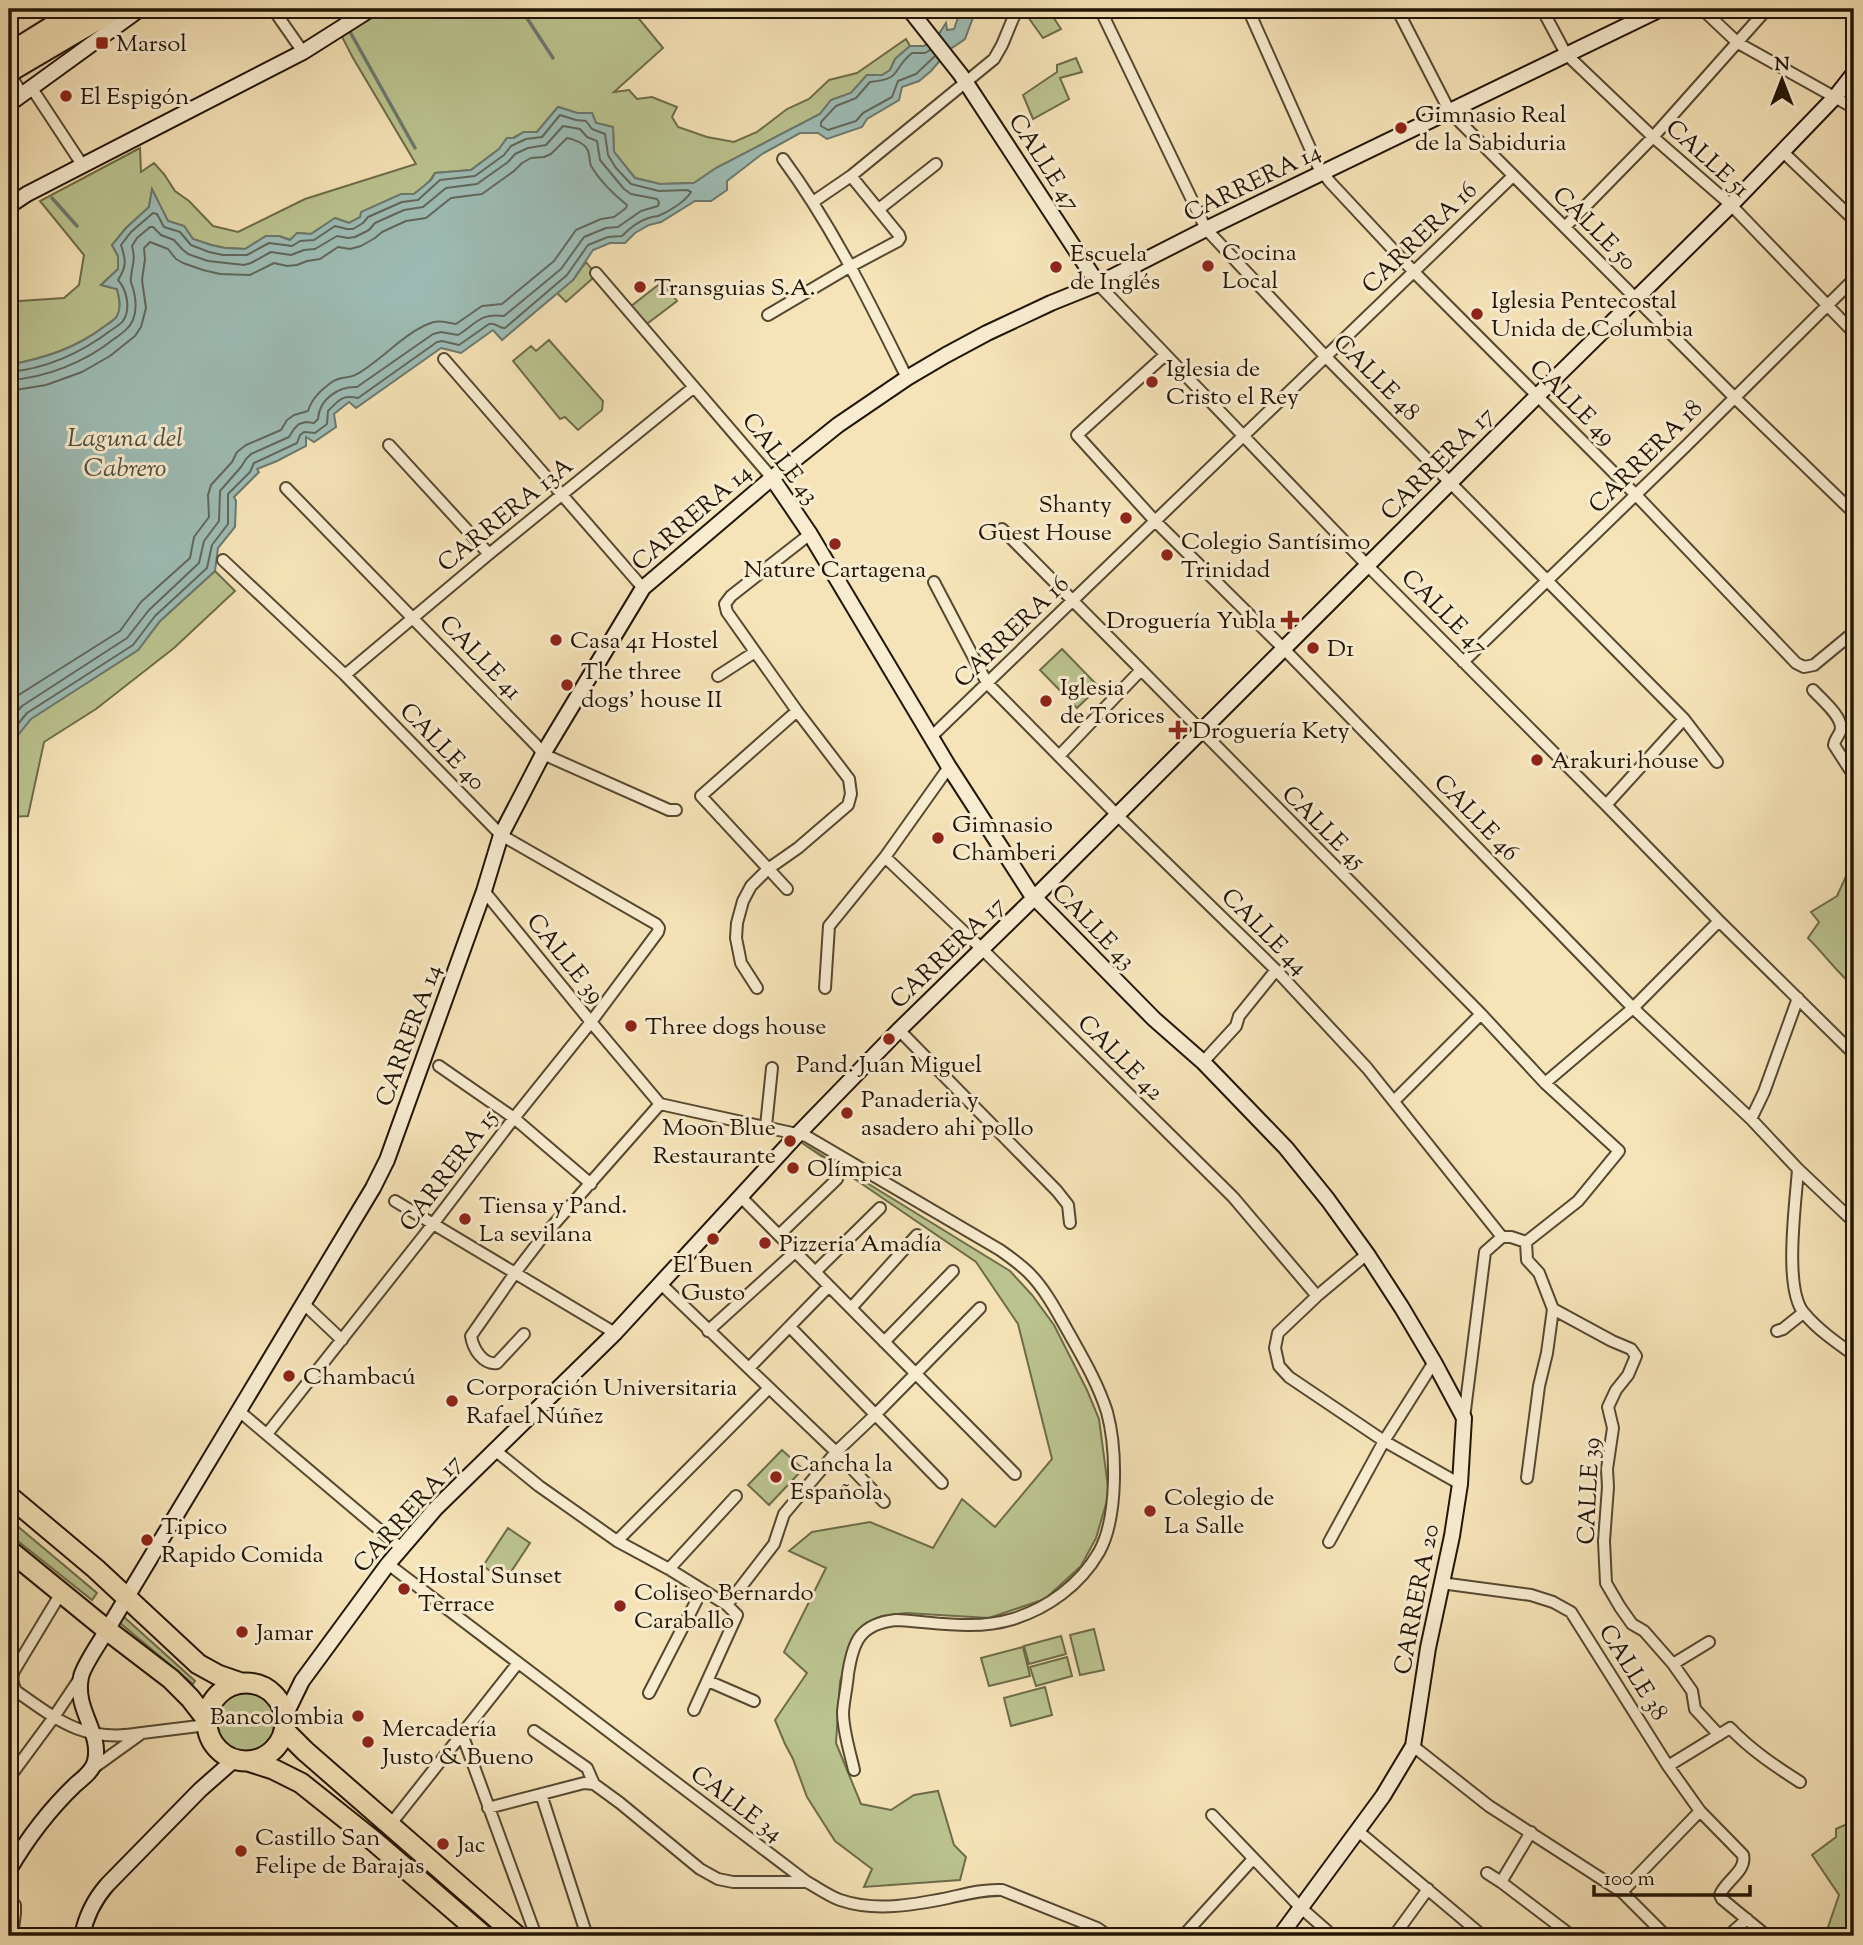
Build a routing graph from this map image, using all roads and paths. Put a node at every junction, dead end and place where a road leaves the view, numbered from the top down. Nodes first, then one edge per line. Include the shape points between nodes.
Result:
1 (80, 9) edge
2 (116, 9) edge
3 (140, 9) edge
4 (273, 9) edge
5 (341, 9) edge
6 (371, 9) edge
7 (909, 9) edge
8 (1017, 9) edge
9 (1100, 9) edge
10 (1248, 9) edge
11 (1397, 9) edge
12 (1542, 9) edge
13 (1661, 9) edge
14 (1702, 9) edge
15 (1767, 9) edge
16 (350, 22) junction
17 (1738, 43) junction
18 (303, 52) junction
19 (9, 53) edge
20 (1566, 54) junction
21 (9, 73) edge
22 (1854, 73) edge
23 (964, 79) junction
24 (26, 91) junction
25 (1836, 96) junction
26 (9, 104) edge
27 (1854, 108) edge
28 (1450, 112) junction
29 (1653, 138) junction
30 (1782, 151) junction
31 (783, 159) dead end
32 (936, 164) dead end
33 (83, 166) junction
34 (1323, 173) junction
35 (851, 176) junction
36 (1513, 176) junction
37 (813, 202) junction
38 (9, 205) edge
39 (1731, 205) junction
40 (879, 209) junction
41 (1854, 220) edge
42 (1565, 227) junction
43 (1206, 229) junction
44 (851, 266) junction
45 (1414, 272) junction
46 (596, 273) dead end
47 (1854, 279) edge
48 (1098, 284) junction
49 (1637, 298) junction
50 (1827, 305) junction
51 (768, 314) dead end
52 (1854, 333) edge
53 (1166, 355) junction
54 (1325, 356) junction
55 (444, 359) dead end
56 (907, 378) junction
57 (694, 387) junction
58 (1537, 396) junction
59 (1734, 397) junction
60 (1243, 436) junction
61 (390, 446) dead end
62 (772, 478) junction
63 (1451, 481) junction
64 (286, 488) dead end
65 (1636, 495) junction
66 (561, 496) junction
67 (1854, 513) edge
68 (1155, 521) junction
69 (1002, 529) dead end
70 (810, 534) junction
71 (489, 554) junction
72 (223, 560) dead end
73 (1367, 565) junction
74 (1547, 581) junction
75 (934, 582) dead end
76 (643, 588) junction
77 (1073, 601) junction
78 (414, 618) junction
79 (1854, 632) edge
80 (1283, 648) junction
81 (755, 652) junction
82 (1463, 662) junction
83 (1141, 670) junction
84 (345, 676) junction
85 (718, 676) dead end
86 (987, 683) junction
87 (1813, 690) dead end
88 (797, 711) junction
89 (1684, 719) junction
90 (1200, 732) junction
91 (931, 737) junction
92 (543, 754) junction
93 (1059, 755) junction
94 (1717, 762) dead end
95 (949, 767) junction
96 (1854, 776) edge
97 (1606, 805) junction
98 (676, 810) dead end
99 (1117, 815) junction
100 (501, 835) junction
101 (885, 857) junction
102 (768, 869) junction
103 (787, 889) dead end
104 (484, 891) junction
105 (1034, 898) junction
106 (1719, 921) junction
107 (659, 928) joint
108 (982, 949) junction
109 (1276, 970) junction
110 (757, 988) dead end
111 (825, 988) dead end
112 (1798, 998) junction
113 (1633, 1007) junction
114 (1481, 1014) junction
115 (591, 1023) junction
116 (899, 1030) junction
117 (1854, 1054) edge
118 (1203, 1062) junction
119 (439, 1066) dead end
120 (772, 1068) dead end
121 (1545, 1083) junction
122 (1395, 1100) junction
123 (660, 1104) junction
124 (514, 1118) junction
125 (1751, 1119) junction
126 (766, 1126) junction
127 (798, 1134) junction
128 (1798, 1168) junction
129 (836, 1179) dead end
130 (591, 1184) junction
131 (740, 1196) junction
132 (395, 1201) dead end
133 (880, 1208) dead end
134 (1854, 1222) edge
135 (1069, 1223) dead end
136 (433, 1224) junction
137 (779, 1235) junction
138 (917, 1235) dead end
139 (1502, 1237) junction
140 (1526, 1242) junction
141 (795, 1252) junction
142 (1367, 1255) junction
143 (953, 1271) dead end
144 (815, 1272) junction
145 (514, 1273) junction
146 (661, 1284) junction
147 (829, 1286) junction
148 (1317, 1296) junction
149 (304, 1304) junction
150 (850, 1308) junction
151 (980, 1308) dead end
152 (1553, 1309) junction
153 (1803, 1313) junction
154 (790, 1327) junction
155 (708, 1331) junction
156 (1777, 1331) dead end
157 (615, 1333) junction
158 (524, 1334) dead end
159 (342, 1340) junction
160 (884, 1342) junction
161 (1854, 1355) edge
162 (1434, 1362) junction
163 (750, 1368) junction
164 (915, 1373) junction
165 (769, 1388) junction
166 (239, 1411) junction
167 (874, 1416) junction
168 (1464, 1418) junction
169 (267, 1434) junction
170 (1384, 1441) junction
171 (496, 1451) junction
172 (836, 1452) junction
173 (1015, 1474) dead end
174 (1527, 1478) dead end
175 (942, 1483) dead end
176 (1460, 1484) junction
177 (9, 1496) edge
178 (736, 1496) dead end
179 (884, 1502) dead end
180 (617, 1541) junction
181 (1329, 1542) dead end
182 (401, 1548) junction
183 (9, 1550) edge
184 (388, 1564) junction
185 (669, 1569) junction
186 (1441, 1583) junction
187 (702, 1590) junction
188 (61, 1592) junction
189 (127, 1597) junction
190 (727, 1605) junction
191 (107, 1630) junction
192 (1709, 1642) dead end
193 (518, 1663) junction
194 (1673, 1664) junction
195 (81, 1676) junction
196 (708, 1681) junction
197 (241, 1683) junction
198 (649, 1693) dead end
199 (754, 1701) dead end
200 (694, 1710) dead end
201 (54, 1717) junction
202 (206, 1723) junction
203 (285, 1723) junction
204 (534, 1731) dead end
205 (142, 1733) junction
206 (93, 1734) junction
207 (462, 1734) junction
208 (1719, 1735) junction
209 (1413, 1746) junction
210 (241, 1760) junction
211 (1668, 1766) junction
212 (92, 1769) junction
213 (855, 1770) dead end
214 (9, 1778) edge
215 (1800, 1782) dead end
216 (594, 1784) junction
217 (541, 1794) junction
218 (488, 1808) junction
219 (1700, 1811) junction
220 (1212, 1815) dead end
221 (390, 1825) junction
222 (1358, 1831) junction
223 (1531, 1832) junction
224 (14, 1850) edge
225 (1253, 1859) junction
226 (9, 1870) edge
227 (1486, 1873) dead end
228 (807, 1882) junction
229 (1501, 1882) junction
230 (1428, 1889) junction
231 (1622, 1892) junction
232 (15, 1905) dead end
233 (1300, 1908) junction
234 (1747, 1919) junction
235 (12, 1936) edge
236 (82, 1936) edge
237 (484, 1936) edge
238 (517, 1936) edge
239 (536, 1936) edge
240 (587, 1936) edge
241 (1109, 1936) edge
242 (1182, 1936) edge
243 (1280, 1936) edge
244 (1333, 1936) edge
245 (1394, 1936) edge
246 (1483, 1936) edge
247 (1572, 1936) edge
248 (1666, 1936) edge
249 (1728, 1936) edge
250 (1767, 1936) edge

1 - 19 highway
2 - 21 highway
3 - 24 main road
4 - 18 street
5 - 16 street
6 - 16 main road
7 - 23 main road, CALLE 47
8 - 23 street via 994,59
9 - 43 street, CALLE 48
10 - 34 street, CALLE 49
11 - 28 street, CALLE 50
12 - 20 street, CALLE 51
13 - 20 main road, CARRERA 14
14 - 17 street
15 - 17 street
16 - 18 main road
17 - 25 street
17 - 29 street
18 - 33 main road
20 - 28 main road, CARRERA 14
20 - 29 street, CALLE 51
21 - 24 street
22 - 25 main road, CARRERA 17
23 - 35 street
23 - 48 main road, CALLE 47
24 - 26 main road
24 - 33 street
25 - 27 street
25 - 30 main road, CARRERA 17
28 - 34 main road, CARRERA 14
28 - 36 street, CALLE 50
29 - 39 street, CALLE 51
29 - 42 street
30 - 39 main road, CARRERA 17
30 - 41 street
31 - 37 street
32 - 40 street
33 - 38 main road
34 - 43 main road, CARRERA 14
34 - 45 street, CALLE 49
35 - 37 street
35 - 40 street
36 - 42 street, CALLE 50
36 - 45 street, CARRERA 16
37 - 44 street
39 - 49 main road, CARRERA 17
39 - 50 street, CALLE 51
40 - 44 street via 900,238
42 - 49 street, CALLE 50
43 - 48 main road, CARRERA 14
43 - 54 street, CALLE 48
44 - 51 street
44 - 56 street
45 - 54 street, CARRERA 16
45 - 58 street, CALLE 49
46 - 57 street, CALLE 43
47 - 50 street, CARRERA 18
48 - 53 street, CALLE 47
48 - 56 main road, CARRERA 14 via 987,333
49 - 58 main road, CARRERA 17
49 - 59 street, CALLE 50
50 - 52 street, CALLE 51
50 - 59 street, CARRERA 18
53 - 60 street, CALLE 47
53 - 68 street, CALLE 46 via 1077,435
54 - 60 street, CARRERA 16
54 - 63 street, CALLE 48
55 - 66 street
56 - 62 main road, CARRERA 14
57 - 62 street, CALLE 43
57 - 66 street, CARRERA 13A
58 - 63 main road, CARRERA 17
58 - 65 street, CALLE 49
59 - 65 street, CARRERA 18
59 - 67 street, CALLE 50
60 - 68 street, CARRERA 16
60 - 73 street, CALLE 47
61 - 71 street
62 - 70 main road, CALLE 43
62 - 76 main road, CARRERA 14
63 - 73 main road, CARRERA 17
63 - 74 street, CALLE 48
64 - 78 street, CALLE 41
65 - 74 street, CARRERA 18
65 - 79 street, CALLE 49 via 1796,663 1814,665
66 - 71 street, CARRERA 13A
66 - 76 street
68 - 77 street, CARRERA 16
68 - 80 street, CALLE 46
69 - 77 street, CALLE 45
70 - 81 street via 725,604
70 - 91 main road, CALLE 43
71 - 78 street, CARRERA 13A
72 - 84 street, CALLE 40
73 - 80 main road, CARRERA 17
73 - 82 street, CALLE 47
74 - 82 street, CARRERA 18
74 - 89 street, CALLE 48
75 - 86 street, CALLE 44
76 - 92 main road, CARRERA 14
77 - 83 street, CALLE 45
77 - 86 street, CARRERA 16
78 - 84 street, CARRERA 13A
78 - 92 street, CALLE 41
80 - 90 main road, CARRERA 17
80 - 113 street, CALLE 46
81 - 85 street
81 - 88 street
82 - 97 street, CALLE 47
83 - 90 street, CALLE 45
83 - 93 street
84 - 100 street, CALLE 40
86 - 91 street, CARRERA 16
86 - 93 street, CALLE 44
87 - 96 street via 1841,726 1834,745
88 - 102 street via 849,779 851,794 837,816
88 - 102 street via 701,796
89 - 94 street, CALLE 48
89 - 97 street
90 - 99 main road, CARRERA 17
90 - 114 street, CALLE 45
91 - 95 main road, CALLE 43
92 - 98 street, CALLE 41
92 - 100 main road, CARRERA 14
93 - 99 street, CALLE 44
95 - 101 street
95 - 105 main road, CALLE 43
97 - 106 street, CALLE 47
99 - 105 main road, CARRERA 17
99 - 109 street, CALLE 44
100 - 104 main road, CARRERA 14
100 - 107 street, CALLE 40
101 - 108 street, CALLE 42
101 - 111 street via 829,926
102 - 103 street
102 - 110 street via 751,886 737,923 741,963
104 - 115 street, CALLE 39
104 - 149 main road, CARRERA 14 via 387,1160
105 - 108 main road, CARRERA 17
105 - 118 main road, CALLE 43
106 - 112 street, CALLE 47
106 - 113 street
107 - 115 street, CARRERA 15
108 - 116 main road, CARRERA 17
108 - 148 street, CALLE 42 via 1233,1197
109 - 118 street
109 - 122 street, CALLE 44
112 - 117 street, CALLE 47
112 - 125 street
113 - 121 street
113 - 125 street, CALLE 46
114 - 121 street, CALLE 45
114 - 122 street
115 - 123 street, CALLE 39
115 - 124 street, CARRERA 15
116 - 127 main road, CARRERA 17
116 - 135 street via 1057,1191 1068,1205
118 - 142 main road, CALLE 43 via 1286,1148
119 - 124 street
120 - 126 street
121 - 140 street, CALLE 45 via 1619,1151 1578,1201
122 - 139 street, CALLE 44
123 - 126 street
123 - 130 street
124 - 130 street
124 - 136 street, CARRERA 15
125 - 128 street, CALLE 46
126 - 127 street
127 - 131 main road, CARRERA 17
127 - 213 street via 1000,1250 1031,1275 1096,1384 1107,1413 1114,1460 1114,1490 1100,1551 1069,1589 1012,1619 975,1626 884,1622 862,1634 851,1652 843,1712
128 - 134 street, CALLE 46
128 - 153 street via 1792,1266 1793,1288
129 - 137 street
130 - 145 street
131 - 137 street
131 - 146 main road, CARRERA 17
132 - 136 street
133 - 144 street
136 - 145 street
136 - 159 street, CARRERA 15
137 - 141 street
138 - 150 street
139 - 140 street
139 - 168 street, CARRERA 20 via 1485,1252
140 - 152 street via 1527,1260 1539,1273
141 - 144 street
141 - 155 street
142 - 148 street
142 - 162 main road, CALLE 43
143 - 160 street
144 - 147 street
145 - 157 street
145 - 158 street via 471,1336 477,1351 494,1364
146 - 155 street
146 - 157 main road, CARRERA 17
147 - 150 street
147 - 154 street
148 - 170 street via 1278,1333 1279,1366
149 - 159 street
149 - 166 main road, CARRERA 14
150 - 160 street
151 - 164 street
152 - 174 street
152 - 194 street, CALLE 39 via 1632,1349 1636,1356 1608,1407 1613,1428 1607,1469 1606,1583 1633,1624
153 - 156 street
153 - 161 street
154 - 163 street
154 - 167 street
155 - 163 street
157 - 171 main road, CARRERA 17
159 - 169 street, CARRERA 15
160 - 164 street
162 - 168 main road, CALLE 43
162 - 170 street
163 - 165 street
164 - 167 street
164 - 173 street
165 - 172 street
165 - 180 street
166 - 169 street
166 - 189 main road, CARRERA 14
167 - 172 street
167 - 175 street
168 - 176 main road, CARRERA 20
169 - 182 street
170 - 176 street
170 - 181 street
171 - 180 street
171 - 182 main road, CARRERA 17
172 - 179 street
172 - 190 street via 784,1514 775,1544
176 - 186 main road, CARRERA 20
177 - 189 highway
178 - 185 street
180 - 185 street
182 - 184 main road, CARRERA 17
183 - 188 highway
184 - 193 street, CALLE 34
184 - 203 main road, CARRERA 17 via 302,1681
185 - 187 street
186 - 209 main road, CARRERA 20
186 - 211 street, CALLE 38 via 1531,1595 1571,1612
187 - 190 street
187 - 198 street
188 - 191 highway
188 - 201 street via 12,1676 16,1691
189 - 191 main road, CARRERA 14
189 - 197 highway via 198,1664
190 - 196 street via 737,1615
191 - 195 main road, CARRERA 14
191 - 202 highway via 181,1687
192 - 194 street
193 - 207 street
193 - 228 street, CALLE 34
194 - 208 street via 1692,1691 1695,1709
195 - 201 street
195 - 206 main road via 81,1703
196 - 199 street
196 - 200 street
197 - 202 highway via 216,1696
197 - 203 highway via 265,1688 274,1695
201 - 206 street
201 - 214 street
202 - 205 street
202 - 210 highway via 215,1747
203 - 210 highway via 273,1751
203 - 221 highway via 305,1751
204 - 216 street via 587,1768
205 - 206 street
205 - 212 street
206 - 212 main road via 96,1752
207 - 218 street
207 - 221 street
208 - 211 street
208 - 215 street via 1730,1728
209 - 222 main road, CARRERA 20
209 - 223 street via 1489,1806
210 - 236 main road via 200,1790 107,1885 90,1908
210 - 237 highway via 301,1783
211 - 219 street, CALLE 38
212 - 224 main road
216 - 217 street
216 - 228 street via 718,1879
217 - 218 street
217 - 240 street
218 - 239 street
219 - 231 street
219 - 234 street, CALLE 38 via 1745,1859 1720,1895
220 - 225 street
221 - 238 highway
222 - 230 street
222 - 233 main road, CARRERA 20
223 - 229 street
223 - 231 street
224 - 226 main road
225 - 233 street
225 - 242 street
227 - 229 street
228 - 241 street, CALLE 34 via 838,1899 886,1907 1002,1890
229 - 247 street
230 - 245 street
230 - 246 street
231 - 248 street
232 - 235 street
233 - 243 main road, CARRERA 20
233 - 244 street
234 - 249 street
234 - 250 street

